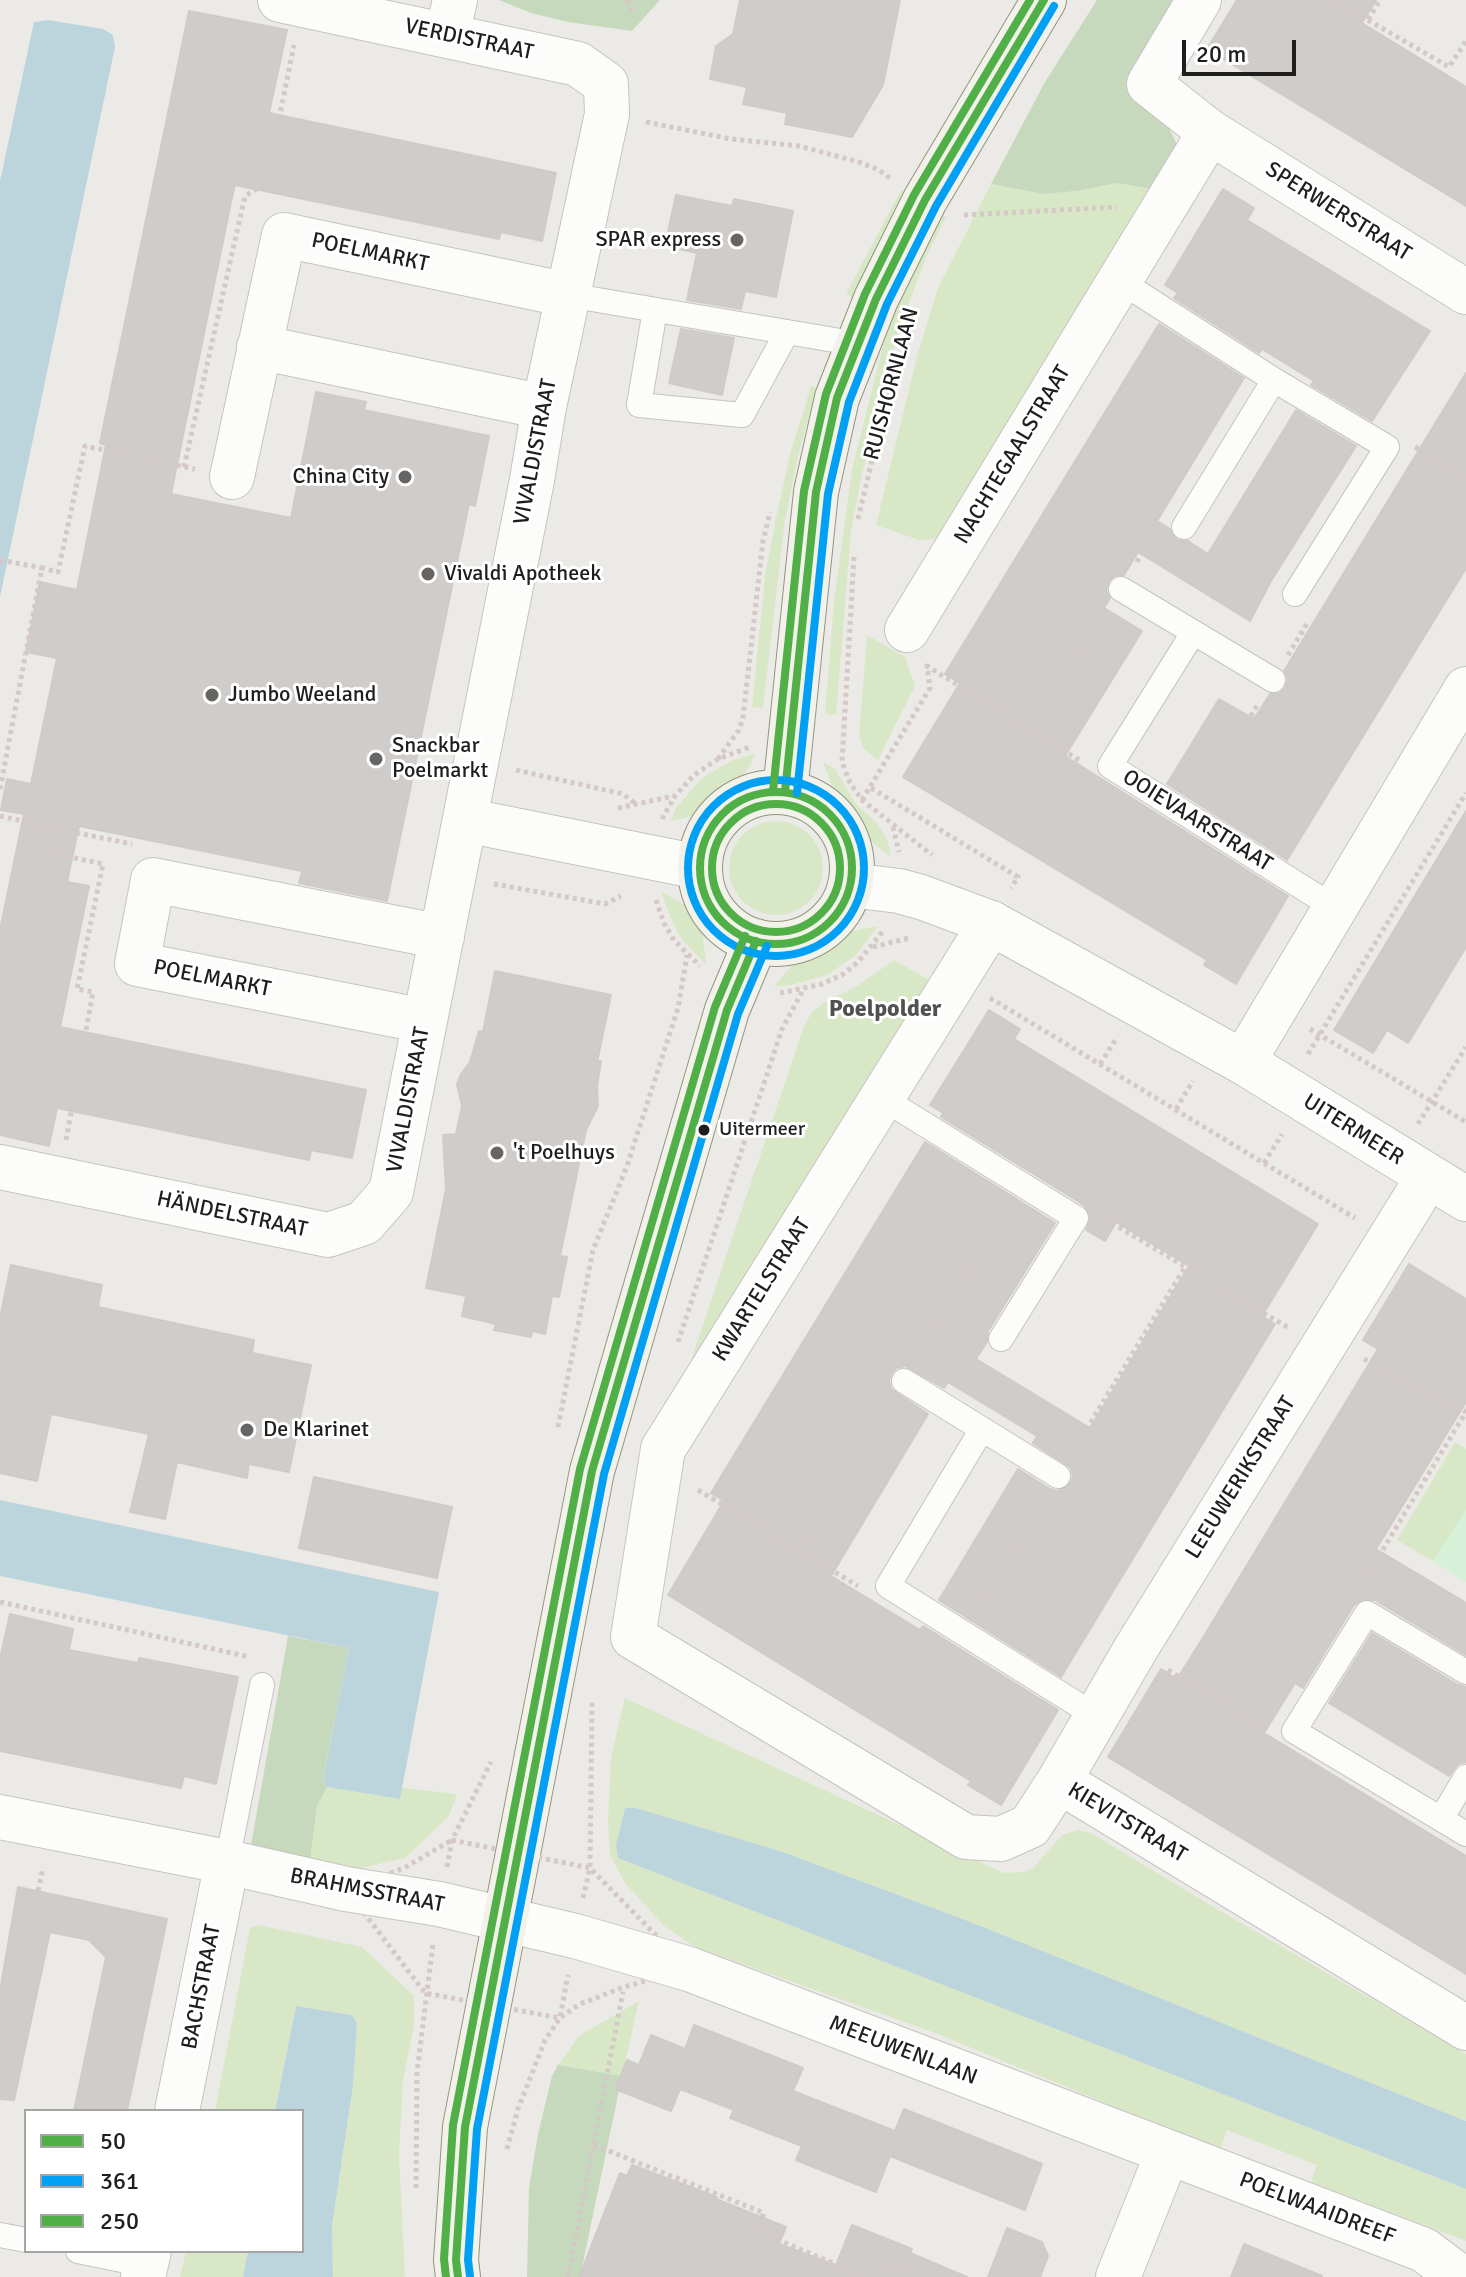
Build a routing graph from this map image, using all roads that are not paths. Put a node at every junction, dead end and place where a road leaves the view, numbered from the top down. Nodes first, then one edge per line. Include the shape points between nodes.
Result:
1 (280, 0) edge
2 (1044, 0) edge
3 (1199, 0) edge
4 (451, 18) edge
5 (606, 99) joint
6 (1210, 132) junction
7 (1120, 281) junction
8 (1466, 292) edge
9 (568, 295) junction
10 (655, 310) junction
11 (787, 332) junction
12 (858, 344) junction
13 (259, 347) junction
14 (1274, 380) junction
15 (544, 407) junction
16 (232, 477) road end
17 (1184, 527) dead end
18 (1121, 589) dead end
19 (1295, 594) dead end
20 (907, 630) dead end
21 (1193, 633) junction
22 (1273, 680) dead end
23 (1466, 689) edge
24 (785, 792) junction
25 (465, 820) junction
26 (699, 867) junction
27 (850, 885) junction
28 (1335, 908) junction
29 (991, 923) junction
30 (442, 937) junction
31 (756, 941) junction
32 (425, 1021) junction
33 (1243, 1062) junction
34 (882, 1098) junction
35 (0, 1167) edge
36 (1413, 1167) junction
37 (391, 1192) joint
38 (1466, 1199) edge
39 (1001, 1339) dead end
40 (904, 1381) dead end
41 (982, 1429) junction
42 (1058, 1476) dead end
43 (633, 1637) joint
44 (1466, 1672) edge
45 (262, 1685) road end
46 (1096, 1716) junction
47 (1466, 1777) edge
48 (1059, 1781) junction
49 (0, 1817) edge
50 (1441, 1819) junction
51 (1466, 1834) edge
52 (227, 1862) junction
53 (506, 1919) junction
54 (1466, 2028) edge
55 (177, 2109) edge
56 (1168, 2152) junction
57 (0, 2235) edge
58 (24, 2240) edge
59 (88, 2253) edge
60 (146, 2264) edge
61 (458, 2277) edge
62 (1118, 2277) edge
63 (1460, 2277) edge

1 - 4 street, VERDISTRAAT
2 - 12 main road, RUISHORNLAAN via 925,200
3 - 6 street, SPERWERSTRAAT via 1149,84
4 - 5 street, VERDISTRAAT via 578,64
5 - 9 street, VIVALDISTRAAT
6 - 7 street, NACHTEGAALSTRAAT
6 - 8 street, SPERWERSTRAAT
7 - 14 lane
7 - 20 street, NACHTEGAALSTRAAT
9 - 10 lane
9 - 13 street, POELMARKT via 284,235
9 - 15 street, VIVALDISTRAAT
10 - 11 lane
10 - 11 lane via 639,405 742,415
11 - 12 lane
12 - 24 main road, RUISHORNLAAN via 837,398 816,492
13 - 15 street
13 - 16 street, POELMARKT
14 - 17 lane
14 - 19 lane via 1387,447
15 - 25 street, VIVALDISTRAAT
18 - 21 lane
21 - 22 lane
21 - 28 lane, OOIEVAARSTRAAT via 1110,766
23 - 28 street
24 - 26 main road via 759,793 726,811 709,830
24 - 27 main road via 820,805 838,824 852,859
25 - 26 street
25 - 30 street, VIVALDISTRAAT
26 - 31 main road via 715,913 729,928
27 - 29 street, UITERMEER via 899,891
27 - 31 main road via 838,912 815,933 786,943
28 - 33 street
29 - 33 street, UITERMEER
29 - 34 street, KWARTELSTRAAT
30 - 32 street, VIVALDISTRAAT
30 - 32 street, POELMARKT via 153,880 137,964
31 - 53 main road via 727,1010 592,1471
32 - 37 street, VIVALDISTRAAT
33 - 36 street, UITERMEER
34 - 39 lane via 1076,1218
34 - 43 street, KWARTELSTRAAT via 663,1449
35 - 37 street, HÄNDELSTRAAT via 328,1235 364,1223
36 - 38 street, UITERMEER
36 - 46 street, LEEUWERIKSTRAAT via 1389,1239
40 - 41 lane
41 - 42 lane
41 - 46 lane via 888,1586
43 - 48 street, KIEVITSTRAAT via 966,1837 1001,1839 1030,1826
44 - 50 lane via 1367,1613 1294,1731
45 - 52 lane
46 - 48 street, LEEUWERIKSTRAAT
47 - 50 lane
48 - 54 street, KIEVITSTRAAT
49 - 52 street, BRAHMSSTRAAT
50 - 51 lane
52 - 53 street, BRAHMSSTRAAT
52 - 55 street, BACHSTRAAT
53 - 56 street, MEEUWENLAAN via 689,1969
53 - 61 main road via 465,2127
56 - 62 street
56 - 63 street, POELWAAIDREEF via 1424,2250
57 - 58 lane
59 - 60 lane

